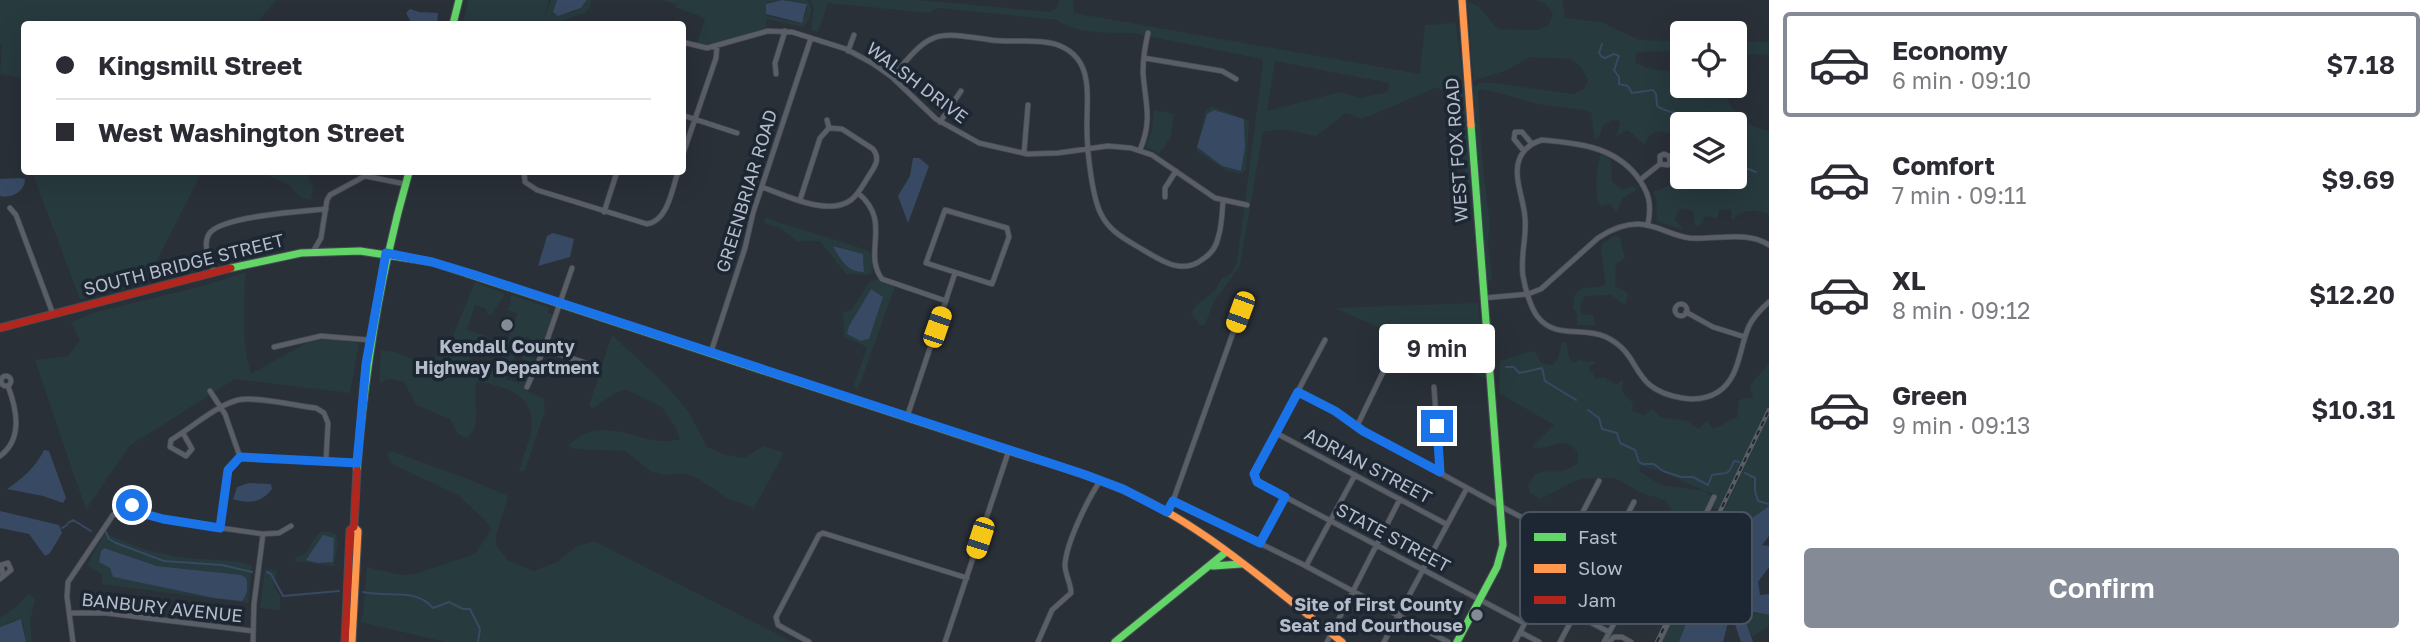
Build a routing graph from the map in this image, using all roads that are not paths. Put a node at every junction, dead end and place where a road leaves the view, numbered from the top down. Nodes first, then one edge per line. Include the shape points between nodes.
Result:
1 (459, 0) edge
2 (1462, 0) edge
3 (454, 21) edge
4 (785, 31) junction
5 (1148, 33) dead end
6 (854, 35) dead end
7 (811, 38) junction
8 (686, 43) edge
9 (717, 46) junction
10 (848, 51) junction
11 (1144, 58) junction
12 (776, 74) dead end
13 (892, 77) junction
14 (1236, 79) dead end
15 (961, 91) dead end
16 (1028, 105) dead end
17 (686, 116) edge
18 (695, 119) junction
19 (827, 120) dead end
20 (940, 122) junction
21 (829, 128) junction
22 (737, 133) dead end
23 (1532, 144) junction
24 (686, 145) edge
25 (1088, 149) junction
26 (1140, 150) junction
27 (1524, 151) junction
28 (1024, 153) junction
29 (1660, 164) dead end
30 (1176, 172) junction
31 (407, 175) edge
32 (524, 175) edge
33 (616, 175) edge
34 (677, 175) edge
35 (1640, 180) junction
36 (405, 184) junction
37 (762, 187) junction
38 (858, 193) junction
39 (1165, 197) dead end
40 (800, 200) junction
41 (1223, 201) junction
42 (1247, 205) dead end
43 (9, 208) dead end
44 (326, 209) junction
45 (604, 212) junction
46 (1648, 225) junction
47 (321, 238) junction
48 (1769, 245) edge
49 (330, 250) junction
50 (313, 251) junction
51 (386, 253) junction
52 (572, 268) dead end
53 (214, 272) junction
54 (955, 273) junction
55 (1528, 294) junction
56 (1484, 298) junction
57 (946, 301) junction
58 (1244, 302) dead end
59 (1769, 303) edge
60 (561, 304) junction
61 (1686, 312) dead end
62 (53, 315) junction
63 (0, 328) edge
64 (1745, 337) junction
65 (370, 340) junction
66 (1325, 340) dead end
67 (274, 347) dead end
68 (544, 349) junction
69 (710, 353) junction
70 (595, 366) dead end
71 (1386, 366) dead end
72 (8, 386) dead end
73 (527, 387) dead end
74 (1434, 387) dead end
75 (210, 391) dead end
76 (1298, 392) junction
77 (222, 408) junction
78 (907, 416) junction
79 (1357, 426) junction
80 (183, 433) junction
81 (1276, 433) junction
82 (1009, 450) junction
83 (0, 456) edge
84 (240, 457) junction
85 (326, 460) junction
86 (357, 463) junction
87 (1440, 472) junction
88 (1355, 475) junction
89 (1101, 481) junction
90 (1599, 481) dead end
91 (1467, 488) junction
92 (137, 489) dead end
93 (1714, 496) dead end
94 (1285, 497) junction
95 (1400, 499) junction
96 (1173, 501) junction
97 (1634, 502) dead end
98 (1502, 507) junction
99 (130, 510) junction
100 (1167, 512) junction
101 (1583, 512) edge
102 (1630, 512) edge
103 (1706, 512) edge
104 (1520, 517) edge
105 (1331, 520) junction
106 (1446, 524) junction
107 (291, 526) dead end
108 (354, 527) junction
109 (220, 528) junction
110 (264, 534) junction
111 (1260, 543) junction
112 (1377, 545) junction
113 (1226, 552) junction
114 (1241, 564) junction
115 (1210, 566) junction
116 (1306, 566) junction
117 (1423, 569) junction
118 (967, 578) junction
119 (1352, 591) junction
120 (1480, 600) junction
121 (69, 613) junction
122 (1398, 616) junction
123 (1520, 621) edge
124 (1524, 624) edge
125 (1570, 624) edge
126 (1594, 624) edge
127 (1614, 624) edge
128 (1668, 624) edge
129 (1323, 628) junction
130 (253, 631) junction
131 (1520, 632) junction
132 (1609, 632) junction
133 (1331, 634) junction
134 (73, 642) edge
135 (253, 642) edge
136 (345, 642) edge
137 (352, 642) edge
138 (808, 642) edge
139 (945, 642) edge
140 (1038, 642) edge
141 (1115, 642) edge
142 (1326, 642) edge
143 (1342, 642) edge
144 (1384, 642) edge
145 (1448, 642) edge
146 (1457, 642) edge
147 (1515, 642) edge
148 (1539, 642) edge
149 (1560, 642) edge
150 (1607, 642) edge
151 (1631, 642) edge
152 (1659, 642) edge

1 - 3 main road
2 - 56 main road, WEST FOX ROAD
4 - 7 street, WALSH DRIVE
4 - 9 street, WALSH DRIVE via 768,31
4 - 12 street
5 - 11 street
6 - 10 street
7 - 10 street, WALSH DRIVE
7 - 37 street, GREENBRIAR ROAD
8 - 9 street, WALSH DRIVE
9 - 18 street
10 - 13 street, WALSH DRIVE
11 - 14 street via 1223,71
11 - 26 street via 1149,113
13 - 20 street, WALSH DRIVE
13 - 25 street via 924,43 939,35 1053,44 1081,57 1088,88
15 - 20 street
16 - 28 street
17 - 18 street
18 - 22 street
18 - 24 street
19 - 21 street
20 - 28 street, WALSH DRIVE via 979,143
21 - 38 street via 842,129 879,155
21 - 40 street via 820,138
23 - 27 street
23 - 27 street via 1522,132 1516,132 1514,139
23 - 35 street via 1542,140 1599,149 1621,159
25 - 26 street, WALSH DRIVE via 1118,146
25 - 28 street, WALSH DRIVE
25 - 41 street via 1092,193 1100,213 1112,229 1160,260 1180,267 1200,262 1219,235
26 - 30 street, WALSH DRIVE
27 - 55 street via 1517,170 1525,214 1522,265
29 - 35 street
30 - 39 street via 1165,188
30 - 41 street, WALSH DRIVE
31 - 36 main road
32 - 45 street via 524,182 537,190
33 - 45 street
34 - 45 street via 656,224
35 - 46 street via 1651,199
36 - 44 street via 365,176 330,195
36 - 51 main road
37 - 40 street
37 - 69 street, GREENBRIAR ROAD
38 - 40 street via 835,207
38 - 57 street via 876,219 876,266 882,279
41 - 42 street, WALSH DRIVE
43 - 62 street via 16,215
44 - 47 street
44 - 53 street via 264,214 213,229 206,243
46 - 48 street via 1679,236 1749,238
46 - 55 street via 1629,224 1608,231 1550,283
47 - 49 street
47 - 50 street
49 - 50 main road, SOUTH BRIDGE STREET
49 - 51 main road, SOUTH BRIDGE STREET
50 - 53 main road, SOUTH BRIDGE STREET
51 - 60 main road, SOUTH BRIDGE STREET via 444,266
51 - 65 main road
52 - 60 street
53 - 62 main road, SOUTH BRIDGE STREET
54 - 54 street via 992,284 1009,237 1007,229 945,209 926,263
54 - 57 street
55 - 56 street
55 - 64 street via 1534,311 1550,328 1605,336 1622,349 1651,388 1681,398 1707,398 1726,386
56 - 98 main road, WEST FOX ROAD
57 - 78 street
58 - 96 street
59 - 64 street via 1756,314
60 - 68 street
60 - 69 main road, SOUTH BRIDGE STREET
61 - 64 street
62 - 63 main road, SOUTH BRIDGE STREET
65 - 67 street via 321,335
65 - 86 main road
66 - 76 street
68 - 70 street
68 - 73 street
69 - 78 main road, SOUTH BRIDGE STREET
71 - 79 street
72 - 83 street via 17,428 11,445
74 - 87 street
75 - 77 street
76 - 79 street
76 - 81 street
77 - 80 street
77 - 84 street
77 - 85 street via 242,399 321,410 328,423
78 - 82 main road, SOUTH BRIDGE STREET
79 - 87 street
80 - 80 street via 169,445 186,456 192,449
81 - 88 street, ADRIAN STREET
81 - 94 street, STATE STREET via 1252,473 1257,482
82 - 89 main road, SOUTH BRIDGE STREET
82 - 118 street
84 - 85 street
84 - 109 street via 228,470
85 - 86 street
86 - 108 main road
87 - 91 street
88 - 95 street, ADRIAN STREET
88 - 105 street
89 - 100 main road, SOUTH BRIDGE STREET
89 - 140 street via 1085,505 1066,559 1070,593 1052,610
90 - 101 street
91 - 98 street
91 - 106 street
92 - 99 street
93 - 103 street
94 - 105 street, STATE STREET
94 - 111 street
95 - 106 street, ADRIAN STREET
95 - 112 street
96 - 100 street
96 - 111 street
97 - 102 street
98 - 104 street
98 - 120 main road, WEST FOX ROAD via 1502,553
99 - 109 street
99 - 121 street via 108,519 71,574
100 - 113 main road, SOUTH BRIDGE STREET
105 - 112 street, STATE STREET
105 - 116 street
106 - 117 street
107 - 110 street
108 - 136 main road
108 - 137 main road via 358,531
109 - 110 street
110 - 130 street
111 - 116 street
112 - 117 street, STATE STREET
112 - 119 street
113 - 114 main road, SOUTH BRIDGE STREET
113 - 115 main road
114 - 115 main road
114 - 129 main road, SOUTH BRIDGE STREET
115 - 141 main road
116 - 119 street
117 - 120 street, STATE STREET
117 - 122 street
118 - 138 street via 823,533 776,620
118 - 139 street
119 - 122 street
119 - 133 street
120 - 123 street, STATE STREET
120 - 146 main road, WEST FOX ROAD
121 - 130 street, BANBURY AVENUE via 106,613
121 - 134 street
122 - 144 street
122 - 145 street
124 - 131 street
125 - 149 street
126 - 132 street
127 - 132 street
128 - 152 street
129 - 133 main road, SOUTH BRIDGE STREET
129 - 142 street
130 - 135 street
131 - 147 street
131 - 148 street
132 - 150 street
133 - 142 street
133 - 143 main road, SOUTH BRIDGE STREET
150 - 151 street via 1614,637

